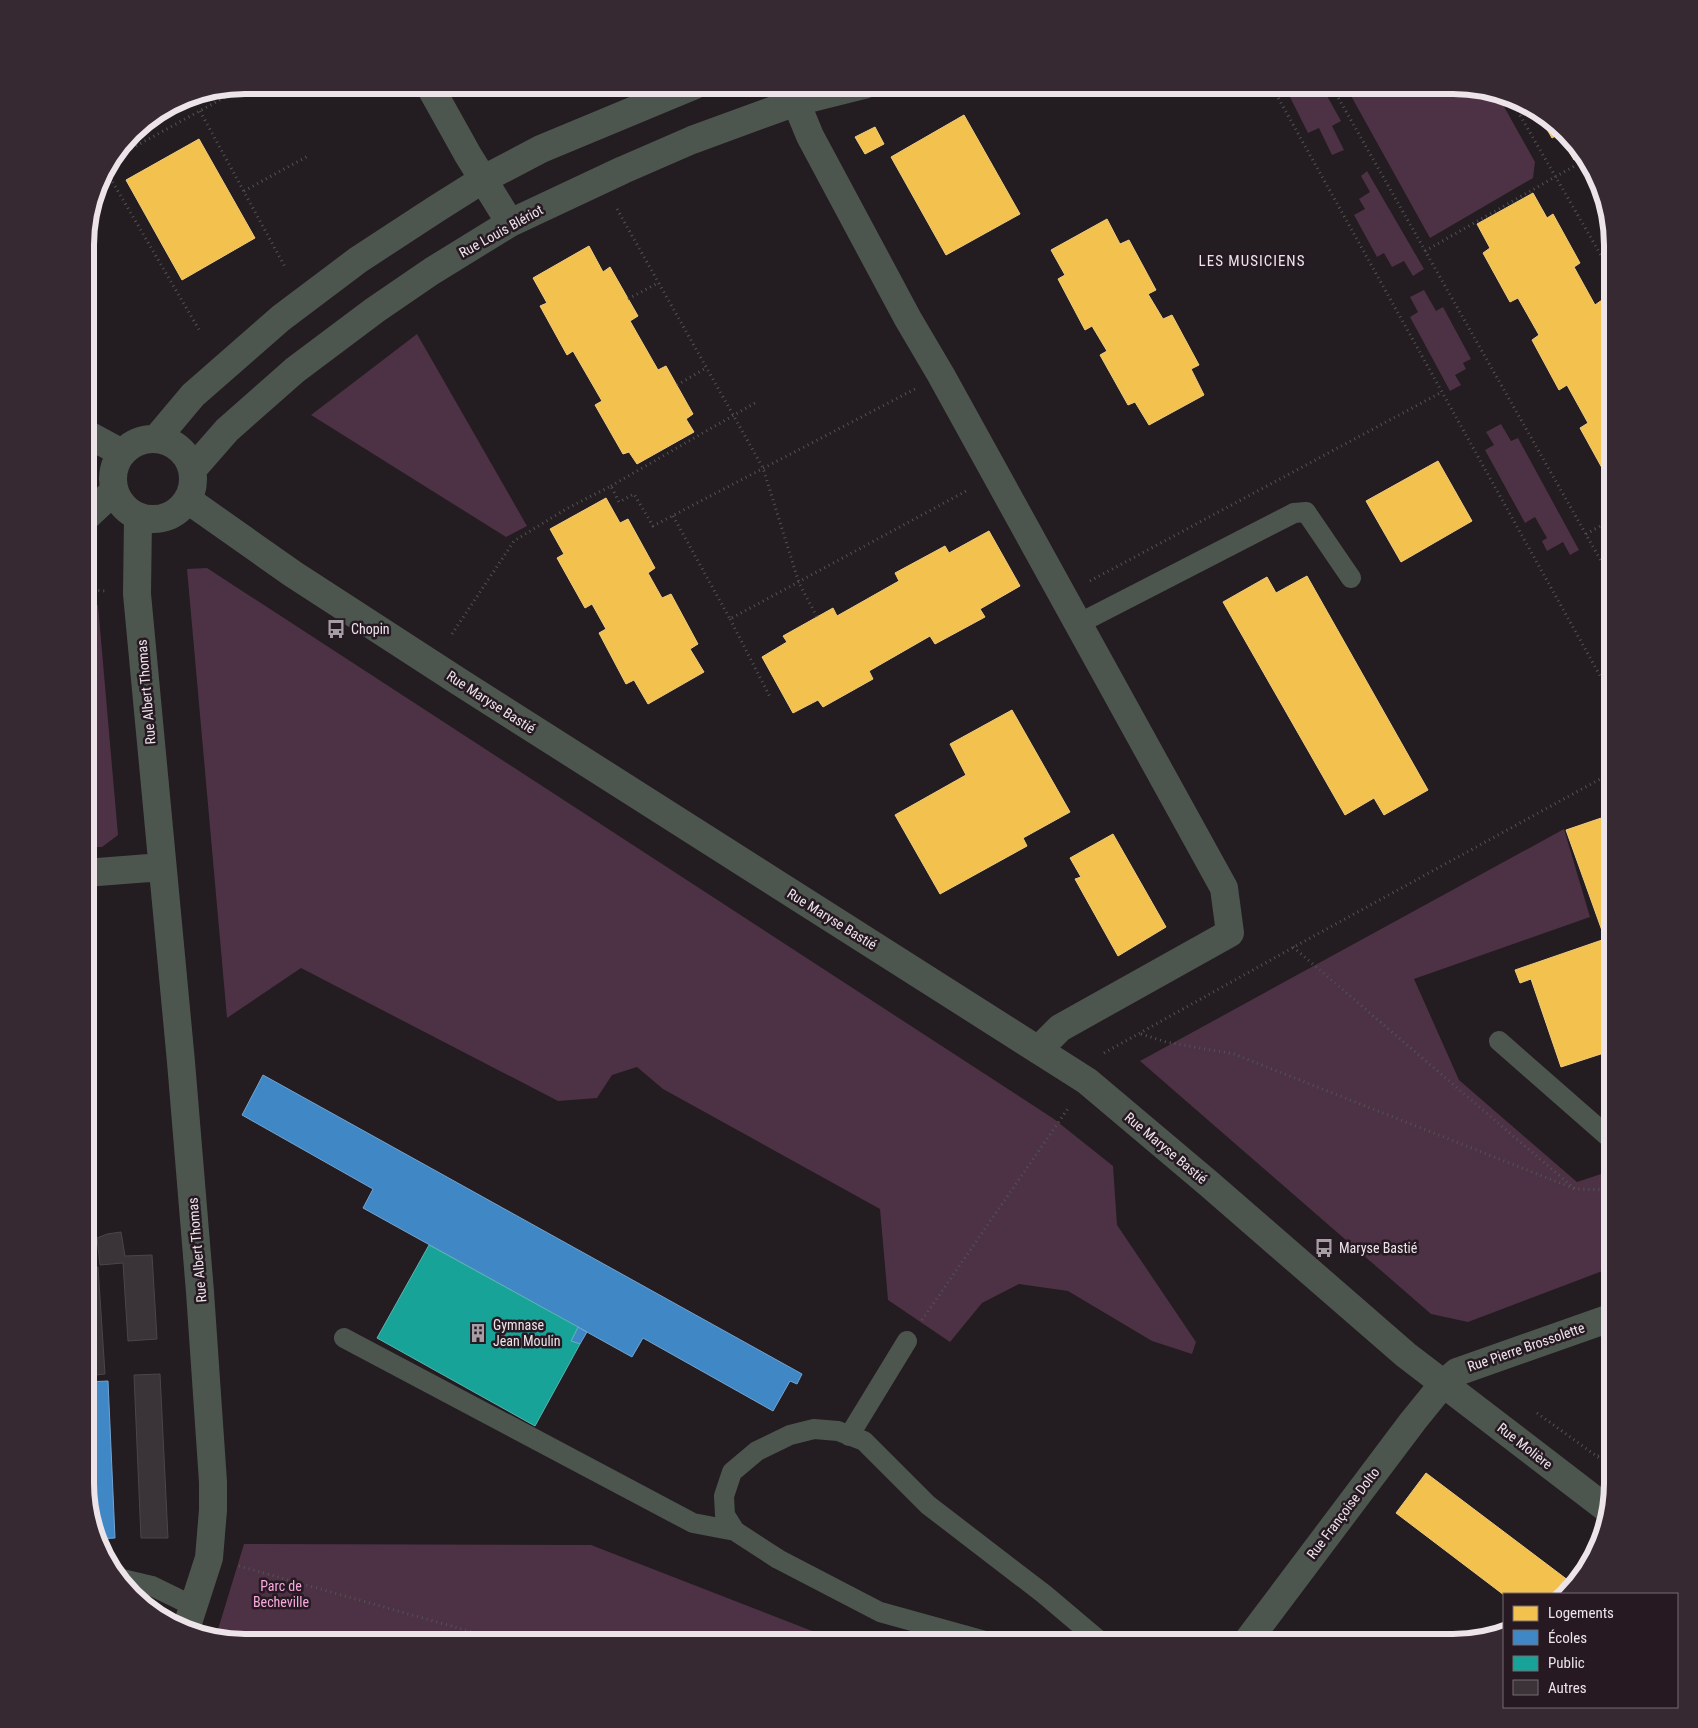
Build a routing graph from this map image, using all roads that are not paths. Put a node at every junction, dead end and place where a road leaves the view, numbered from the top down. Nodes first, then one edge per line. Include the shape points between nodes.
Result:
1 (434, 94) edge
2 (673, 94) edge
3 (828, 94) edge
4 (796, 102) junction
5 (482, 180) junction
6 (510, 223) junction
7 (94, 438) edge
8 (156, 439) junction
9 (122, 452) junction
10 (192, 470) junction
11 (114, 490) junction
12 (188, 500) junction
13 (94, 509) edge
14 (138, 517) junction
15 (1352, 578) dead end
16 (1078, 624) junction
17 (162, 867) junction
18 (94, 872) edge
19 (1499, 1041) dead end
20 (1038, 1050) junction
21 (1604, 1133) edge
22 (1604, 1320) edge
23 (344, 1338) dead end
24 (907, 1341) road end
25 (1442, 1384) junction
26 (849, 1436) junction
27 (1602, 1505) edge
28 (735, 1531) junction
29 (129, 1581) edge
30 (190, 1618) edge
31 (959, 1634) edge
32 (1091, 1634) edge
33 (1253, 1634) edge

1 - 5 street
2 - 5 street via 541,149
3 - 4 street, Rue Louis Blériot
4 - 6 street, Rue Louis Blériot via 692,140
4 - 16 street via 815,145 908,319
5 - 6 street
5 - 8 street via 358,260 281,318 193,396
6 - 10 street, Rue Louis Blériot via 432,271 295,370 226,430
7 - 9 street
8 - 9 street via 137,442
8 - 10 street via 172,443 185,454
9 - 11 street via 112,477
10 - 12 street via 193,486
11 - 13 street
11 - 14 street via 120,504
12 - 14 street via 176,513 161,520
12 - 20 street, Rue Maryse Bastié via 293,574 458,681
14 - 17 street, Rue Albert Thomas via 137,594
15 - 16 lane via 1306,512 1294,513
16 - 20 street via 1224,888 1230,933 1060,1028
17 - 18 street
17 - 30 street, Rue Albert Thomas via 200,1292 213,1482 209,1558
19 - 21 lane
20 - 25 street, Rue Maryse Bastié via 1087,1081
22 - 25 street, Rue Pierre Brossolette via 1456,1372
23 - 28 lane via 693,1524
24 - 26 lane
25 - 27 street, Rue Molière
25 - 33 street, Rue Françoise Dolto
26 - 28 lane via 838,1431 814,1429 790,1435 757,1451 732,1472 724,1496 725,1514
26 - 32 lane via 864,1441 928,1505
28 - 31 lane via 778,1559 880,1612
29 - 30 lane via 152,1586

